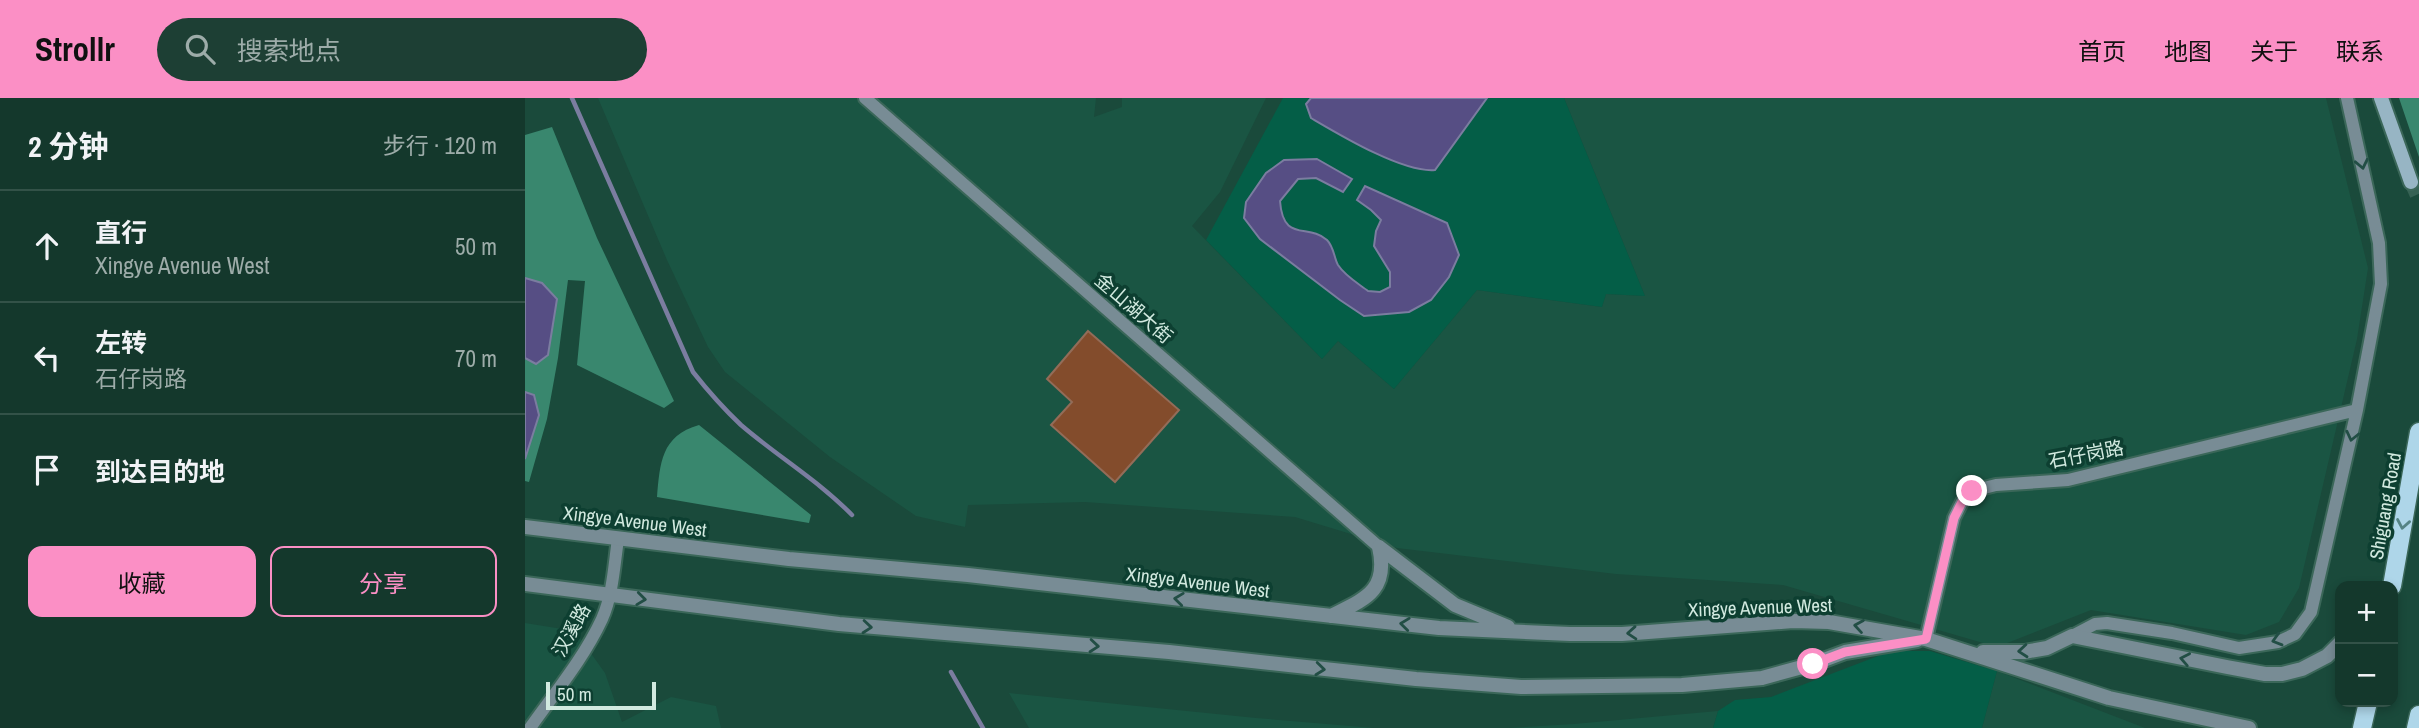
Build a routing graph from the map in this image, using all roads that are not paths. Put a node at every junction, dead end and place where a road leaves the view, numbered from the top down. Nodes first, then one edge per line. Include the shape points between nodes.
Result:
1 (865, 98) edge
2 (2347, 98) edge
3 (2381, 98) edge
4 (2411, 182) tunnel mouth
5 (2357, 410) junction
6 (2419, 432) edge
7 (525, 527) edge
8 (618, 539) junction
9 (1379, 547) junction
10 (2393, 578) edge
11 (525, 584) edge
12 (610, 595) junction
13 (1329, 617) junction
14 (1541, 633) junction
15 (2072, 636) junction
16 (1926, 639) junction
17 (2339, 644) edge
18 (1971, 652) junction
19 (2367, 707) edge
20 (2419, 715) edge
21 (2224, 724) edge
22 (530, 728) edge
23 (2249, 728) edge
24 (2362, 728) edge
25 (2416, 728) edge

1 - 9 street, 金山湖大街
2 -> 5 street via 2379,243 2381,284
3 - 4 main road
5 -> 15 street via 2311,612 2295,634 2278,642 2239,648 2107,623
5 - 16 street, 石仔岗路 via 2068,480 1972,491 1954,518
6 -> 10 main road, Shiguang Road
7 - 8 street, Xingye Avenue West
8 - 12 street, 汉溪路
13 -> 8 street, Xingye Avenue West
9 - 13 street via 1383,563 1374,589 1365,599
9 - 14 street via 1455,605 1502,626
11 - 12 street
12 -> 16 street via 839,624 1521,687 1682,685 1762,678 1845,652
12 - 22 street, 汉溪路 via 584,649
14 -> 13 street, Xingye Avenue West
16 -> 14 street, Xingye Avenue West via 1817,621 1622,634
17 -> 15 street via 2302,669 2265,674
15 -> 18 street via 2024,652
16 - 18 street, Xingye Avenue West
18 - 21 street via 2109,698
19 - 24 main road
20 - 25 main road
21 - 23 street

